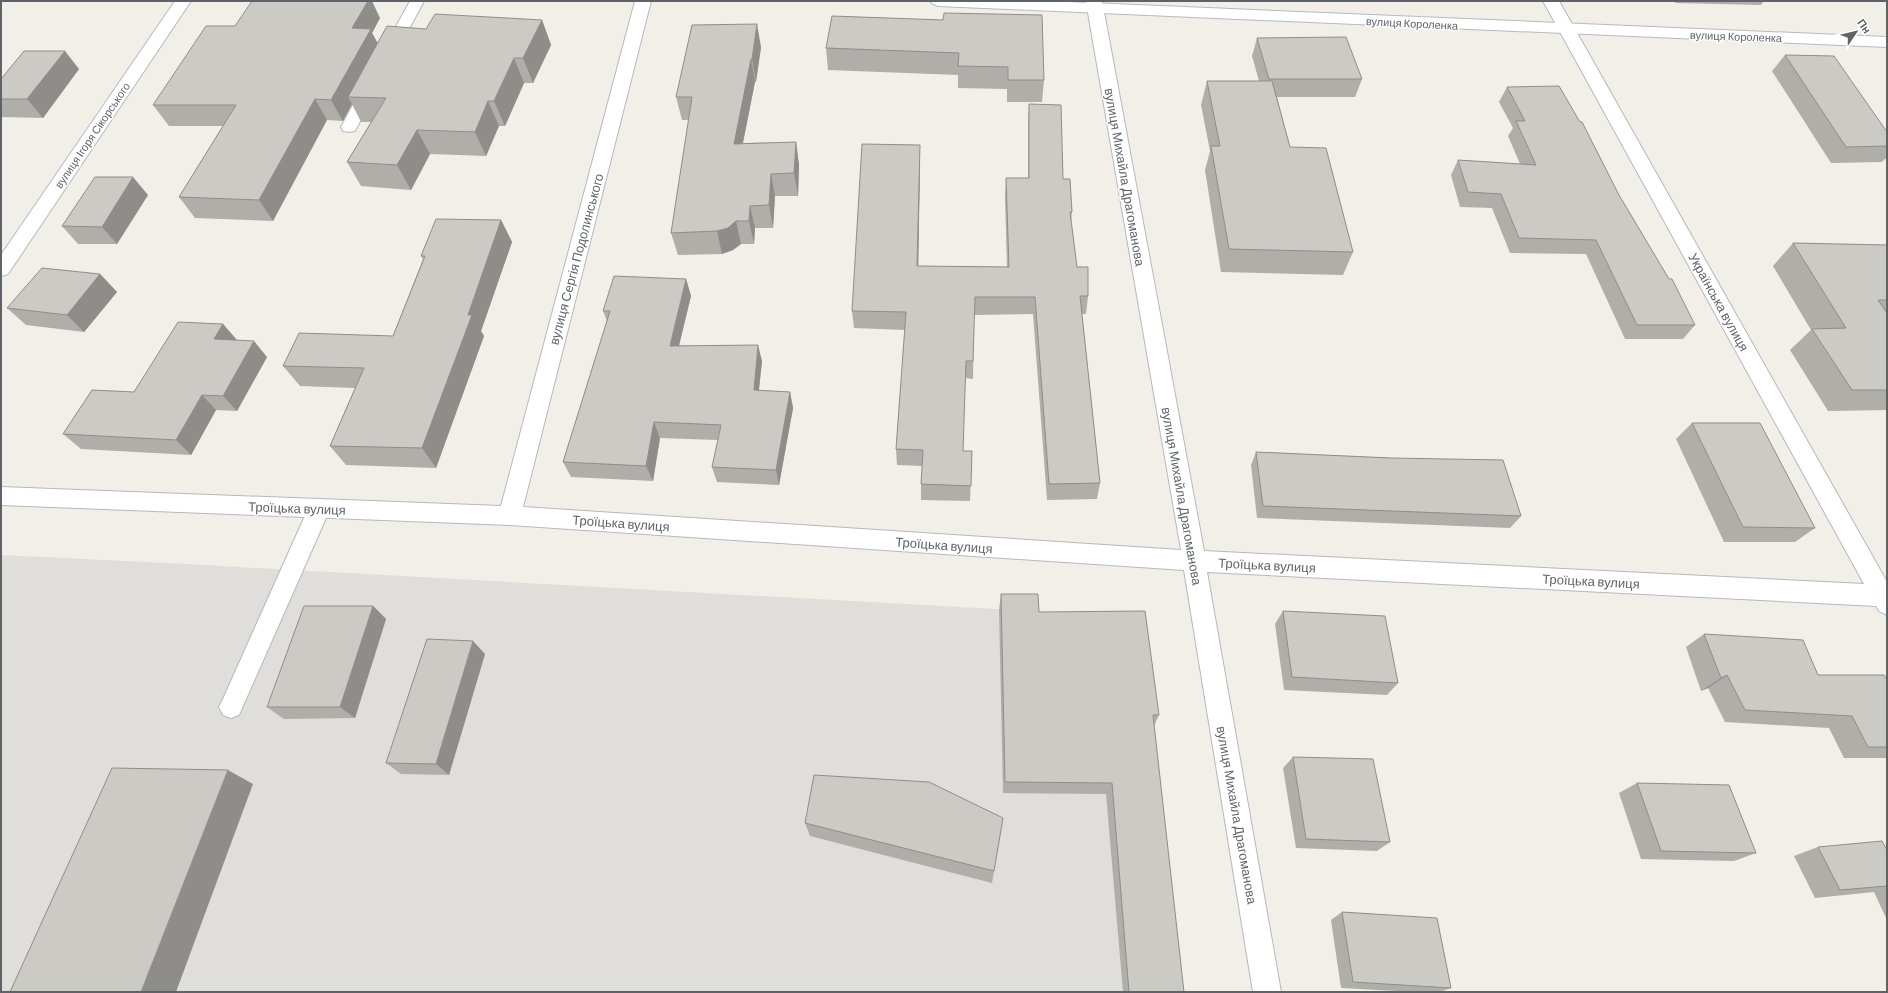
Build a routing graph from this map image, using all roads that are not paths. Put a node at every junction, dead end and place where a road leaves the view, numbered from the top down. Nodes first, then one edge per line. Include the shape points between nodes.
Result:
1 (182, 1) edge
2 (417, 1) edge
3 (643, 1) edge
4 (938, 1) edge
5 (1551, 1) edge
6 (1094, 4) edge
7 (1567, 30) junction
8 (1887, 42) edge
9 (383, 64) edge
10 (375, 78) edge
11 (349, 127) dead end
12 (1, 269) edge
13 (1, 496) edge
14 (318, 509) junction
15 (510, 516) junction
16 (1194, 561) junction
17 (1886, 599) edge
18 (231, 707) dead end
19 (1267, 992) edge

1 - 12 street, вулиця Ігоря Сікорського
2 - 9 lane
3 - 15 street, вулиця Сергія Подолинського
4 - 6 street, вулиця Короленка
5 - 7 street, Українська вулиця
6 - 7 street, вулиця Короленка
6 - 16 street, вулиця Михайла Драгоманова
7 - 8 street, вулиця Короленка
7 - 17 street, Українська вулиця
10 - 11 lane
13 - 14 street, Троїцька вулиця
14 - 15 street, Троїцька вулиця
14 - 18 lane
15 - 16 street, Троїцька вулиця
16 - 17 street, Троїцька вулиця
16 - 19 street, вулиця Михайла Драгоманова

